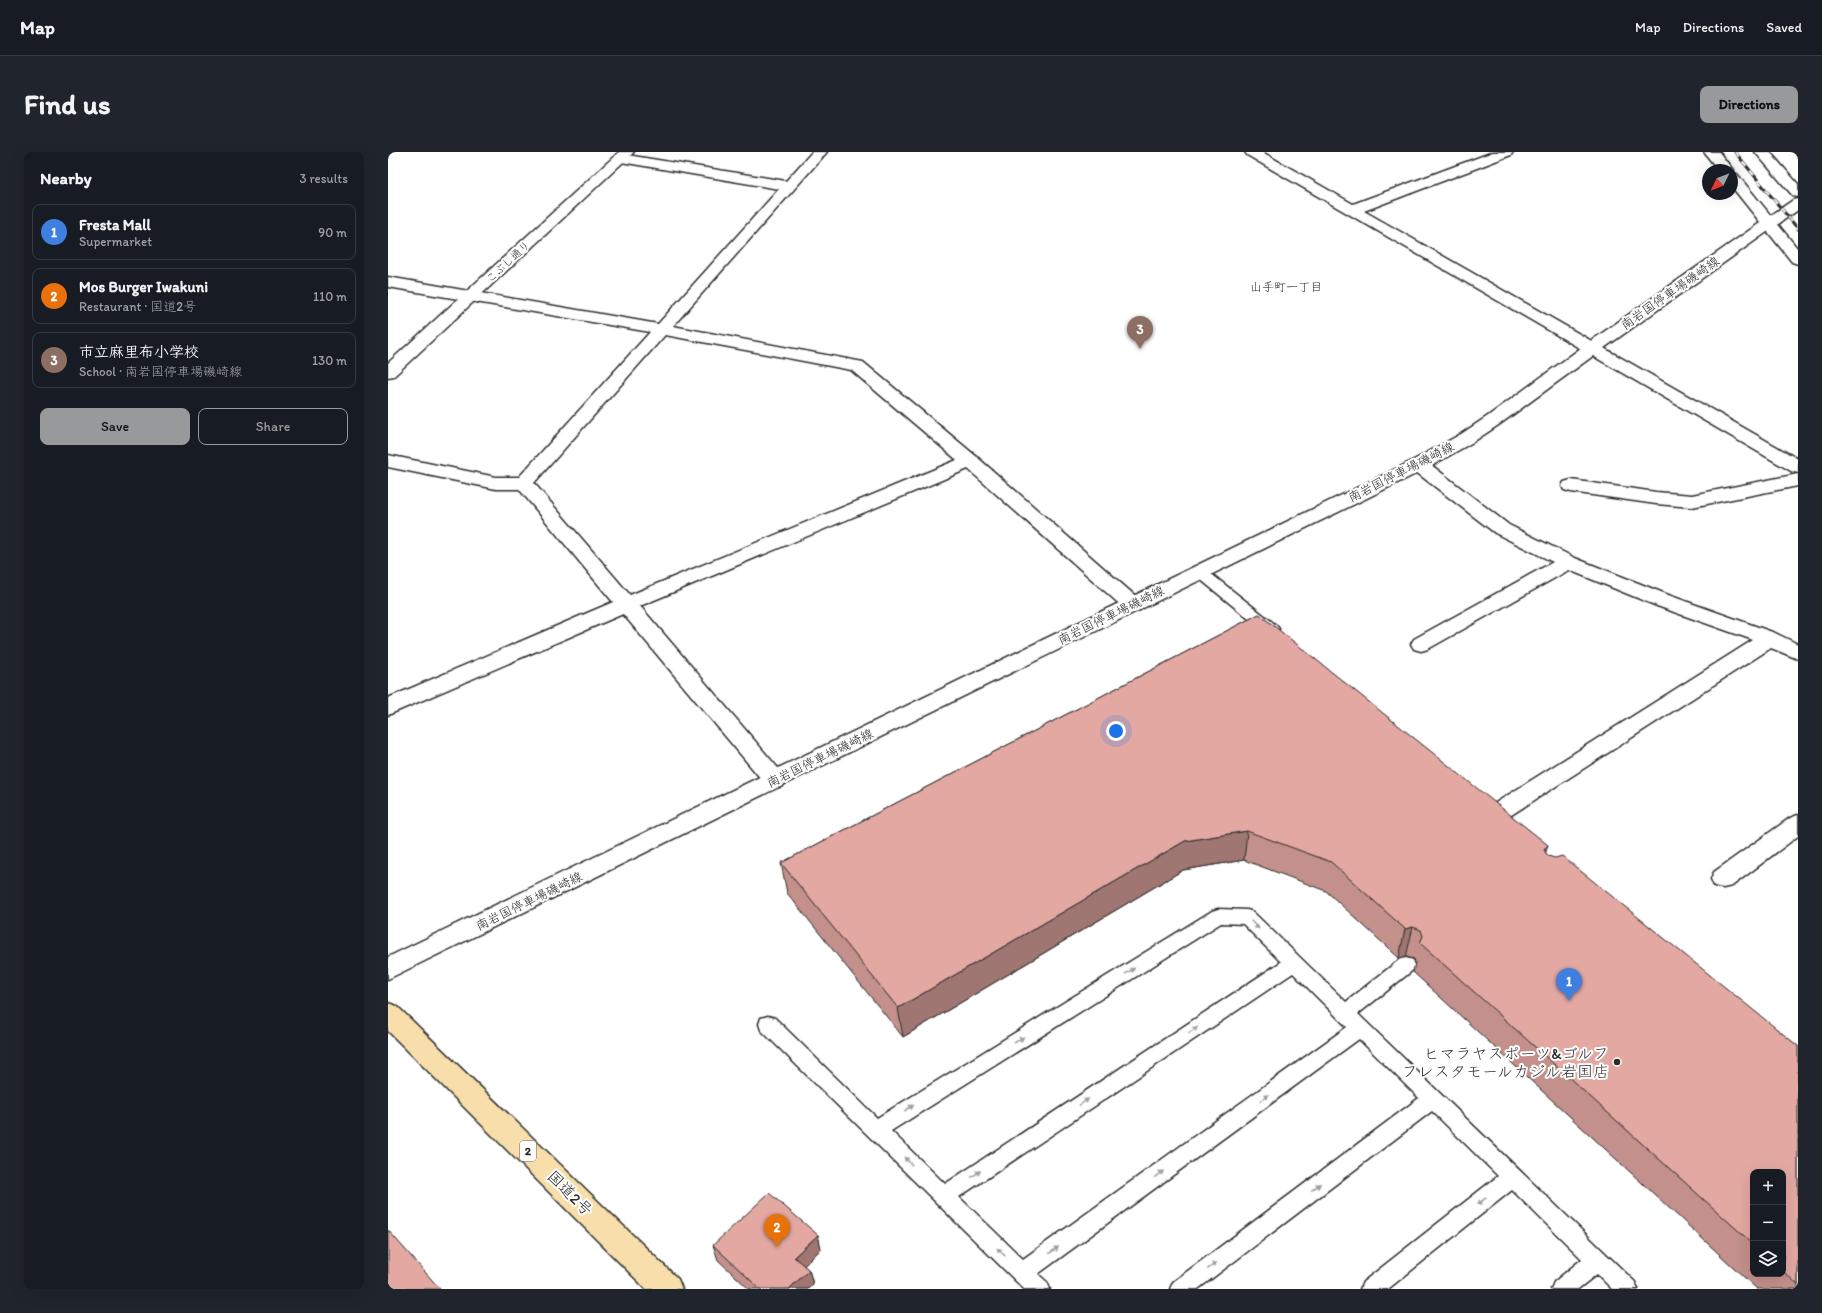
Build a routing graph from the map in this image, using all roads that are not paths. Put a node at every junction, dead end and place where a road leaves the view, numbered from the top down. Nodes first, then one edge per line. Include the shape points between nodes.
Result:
1 (820, 152) edge
2 (1252, 152) edge
3 (1503, 152) edge
4 (1711, 152) edge
5 (1762, 152) edge
6 (624, 155) edge
7 (1721, 164) edge
8 (1738, 185) edge
9 (790, 186) junction
10 (1798, 194) edge
11 (1798, 202) edge
12 (1352, 210) junction
13 (1769, 222) junction
14 (1798, 259) edge
15 (388, 282) edge
16 (470, 296) junction
17 (660, 329) junction
18 (1590, 349) junction
19 (388, 372) edge
20 (388, 461) edge
21 (970, 461) junction
22 (1419, 465) junction
23 (1798, 467) edge
24 (1798, 480) edge
25 (524, 483) junction
26 (1571, 486) dead end
27 (1568, 562) junction
28 (1200, 572) junction
29 (627, 604) junction
30 (1133, 605) junction
31 (1281, 638) edge
32 (1768, 638) junction
33 (1421, 644) dead end
34 (1798, 652) edge
35 (388, 707) edge
36 (775, 780) junction
37 (1494, 814) edge
38 (1798, 824) edge
39 (1723, 879) dead end
40 (1294, 963) junction
41 (1406, 965) dead end
42 (388, 969) edge
43 (1345, 1013) junction
44 (388, 1014) edge
45 (768, 1024) dead end
46 (1360, 1028) junction
47 (1433, 1099) junction
48 (876, 1129) junction
49 (1512, 1177) junction
50 (944, 1196) junction
51 (1597, 1260) junction
52 (1022, 1273) junction
53 (667, 1289) edge
54 (1038, 1289) edge
55 (1181, 1289) edge
56 (1371, 1289) edge
57 (1562, 1289) edge
58 (1627, 1289) edge

1 - 9 street
2 - 12 street
3 - 12 street
4 - 7 street
5 - 10 street
6 - 9 street
6 - 16 street, こぶし通り
8 - 13 street
9 - 17 street
11 - 13 street, 南岩国停車場磯崎線
12 - 18 street
13 - 14 street
13 - 18 street, 南岩国停車場磯崎線
15 - 16 street
16 - 17 street
16 - 19 street, こぶし通り
17 - 21 street via 857,366
17 - 25 street
18 - 22 street, 南岩国停車場磯崎線 via 1468,438
18 - 23 street
20 - 25 street via 496,483
21 - 29 street
21 - 30 street
22 - 27 street via 1502,529
22 - 28 street, 南岩国停車場磯崎線
24 - 26 street via 1692,500 1656,498
25 - 29 street
27 - 32 street via 1664,601
27 - 33 street
28 - 30 street, 南岩国停車場磯崎線
28 - 31 lane
29 - 35 street
29 - 36 street
30 - 36 street, 南岩国停車場磯崎線
32 - 34 street
32 - 37 street
36 - 42 street, 南岩国停車場磯崎線
38 - 39 street
40 - 43 lane
48 -> 40 lane via 1218,916 1247,917
50 -> 40 lane
41 - 43 lane
43 - 46 lane
44 - 53 highway, 国道2号 / 2
45 - 48 lane
46 - 47 lane
52 -> 46 lane
47 - 49 lane
55 -> 47 lane
50 -> 48 lane
49 - 51 lane
49 -> 56 lane
52 -> 50 lane
51 - 57 lane
51 - 58 lane
52 - 54 lane

